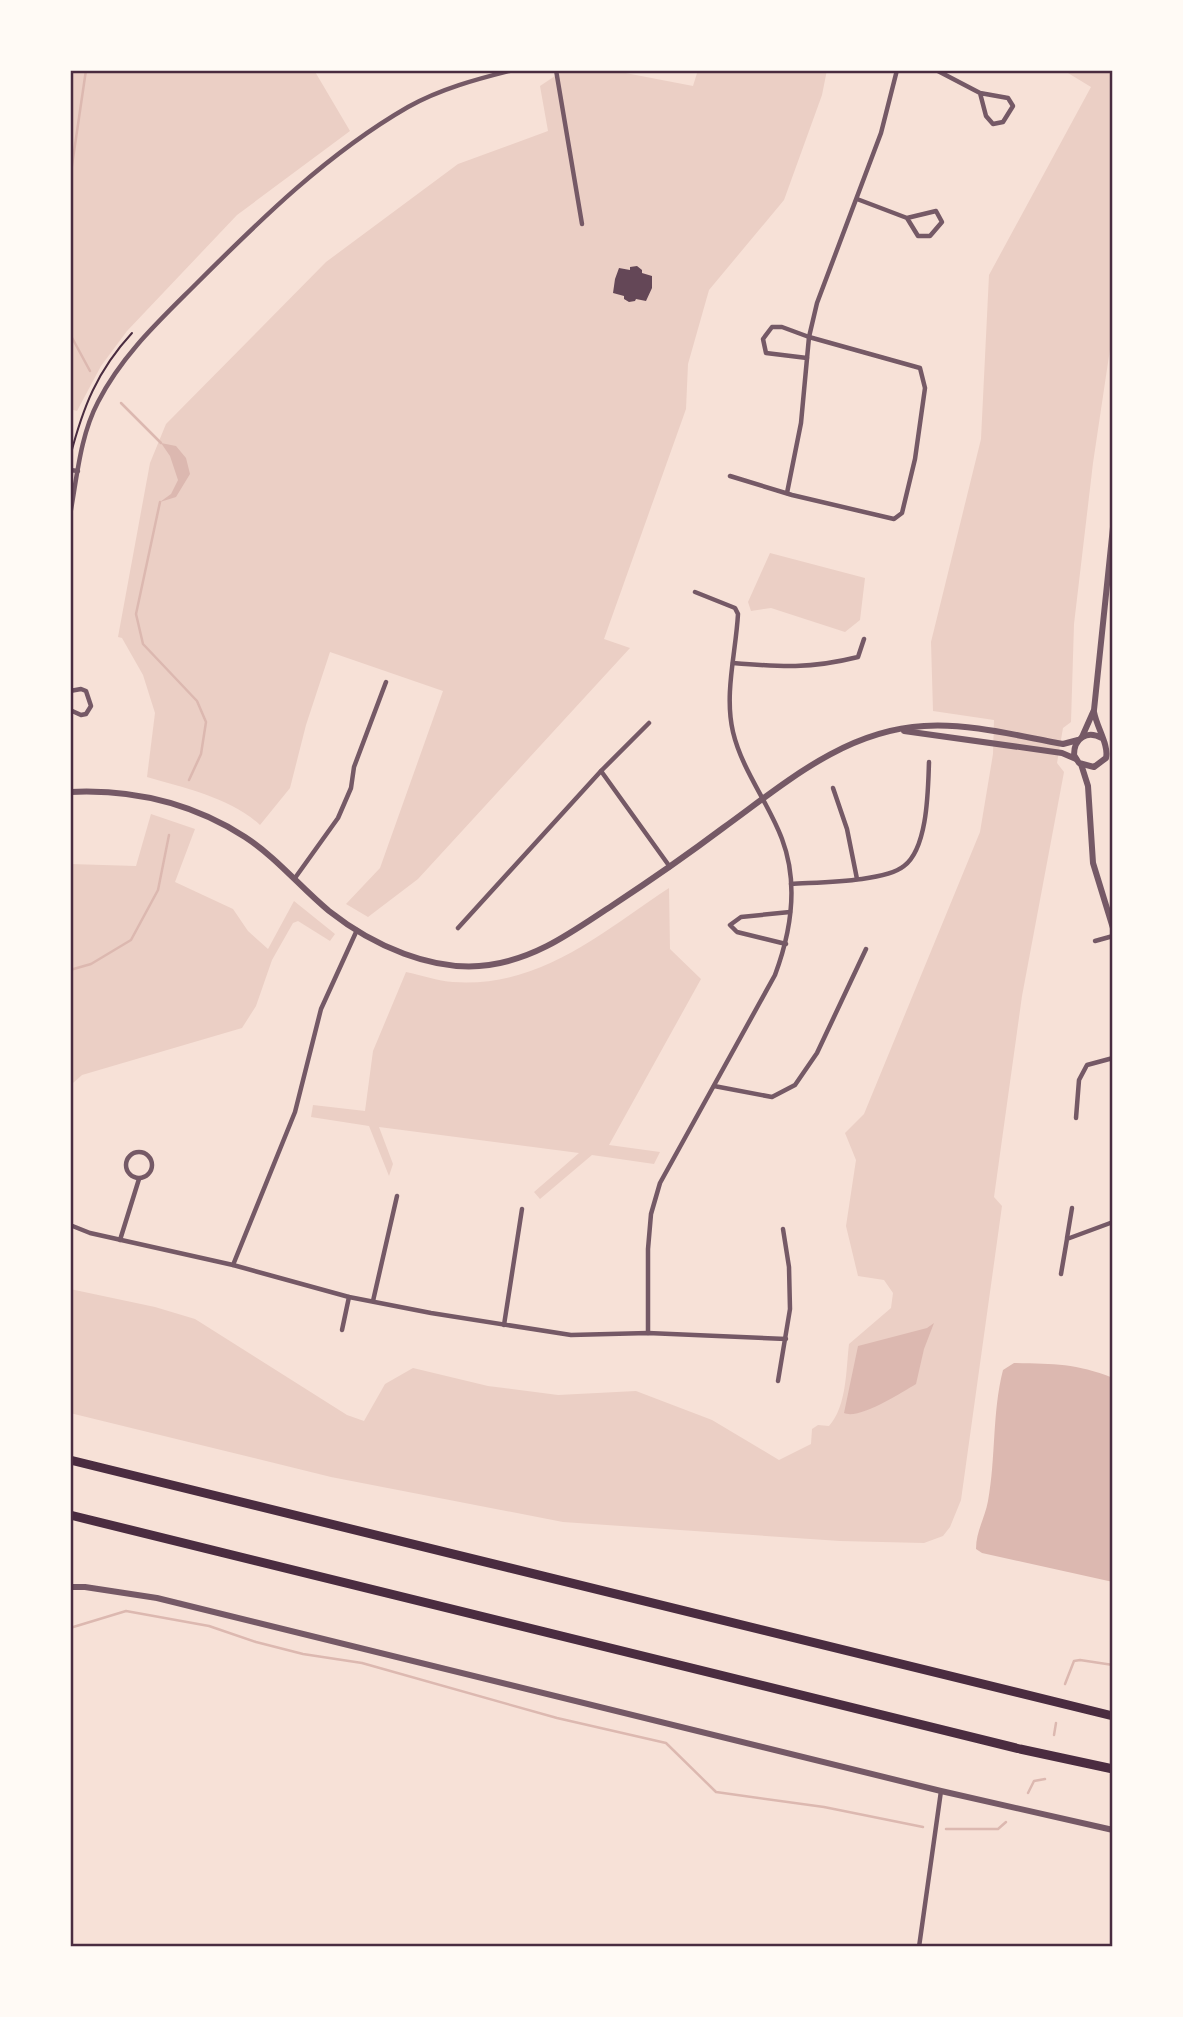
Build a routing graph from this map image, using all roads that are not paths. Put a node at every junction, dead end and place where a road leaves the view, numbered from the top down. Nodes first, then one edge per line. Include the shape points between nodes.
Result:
1 (513, 70) edge
2 (556, 70) edge
3 (897, 70) edge
4 (936, 70) edge
5 (980, 93) junction
6 (857, 200) junction
7 (907, 218) junction
8 (582, 224) dead end
9 (809, 337) junction
10 (807, 358) junction
11 (70, 470) edge
12 (78, 471) junction
13 (730, 476) dead end
14 (787, 493) junction
15 (70, 515) edge
16 (1113, 527) edge
17 (695, 592) dead end
18 (864, 639) dead end
19 (733, 663) junction
20 (386, 682) dead end
21 (70, 691) edge
22 (70, 710) edge
23 (1094, 710) junction
24 (649, 723) dead end
25 (899, 730) junction
26 (1102, 738) junction
27 (1080, 739) junction
28 (1110, 749) edge
29 (1113, 761) edge
30 (929, 762) dead end
31 (1079, 762) junction
32 (1101, 764) junction
33 (601, 771) junction
34 (1088, 786) junction
35 (832, 788) dead end
36 (70, 792) edge
37 (762, 800) junction
38 (670, 867) junction
39 (295, 878) junction
40 (856, 879) junction
41 (792, 884) junction
42 (790, 912) junction
43 (458, 928) dead end
44 (1113, 928) edge
45 (357, 930) junction
46 (1113, 936) edge
47 (1095, 941) dead end
48 (786, 943) junction
49 (866, 949) dead end
50 (1113, 1058) edge
51 (714, 1086) junction
52 (1076, 1118) dead end
53 (139, 1179) junction
54 (397, 1196) dead end
55 (1072, 1208) dead end
56 (522, 1209) dead end
57 (1113, 1222) edge
58 (70, 1224) edge
59 (783, 1229) dead end
60 (1067, 1239) junction
61 (120, 1240) junction
62 (233, 1265) junction
63 (1061, 1274) dead end
64 (349, 1297) junction
65 (373, 1301) junction
66 (504, 1325) junction
67 (342, 1330) dead end
68 (648, 1333) junction
69 (786, 1339) junction
70 (778, 1381) dead end
71 (70, 1461) edge
72 (70, 1515) edge
73 (70, 1587) edge
74 (1113, 1716) edge
75 (1113, 1769) edge
76 (942, 1791) junction
77 (1113, 1830) edge
78 (919, 1947) edge

1 - 12 street via 460,85 409,107 315,173 261,219 119,365 92,414
2 - 8 street
3 - 6 street
4 - 5 street
5 - 5 street via 986,116 993,124 1003,122 1013,106 1008,98
6 - 7 street
6 - 9 street via 817,303
7 - 7 street via 918,236 930,236 942,222 936,211
9 - 10 street
9 - 10 street via 772,327 763,339 766,353
9 - 14 street via 920,368 925,388 902,513 894,519
10 - 14 street
11 - 12 street
12 - 15 street
13 - 14 street
16 - 23 street
17 - 19 street via 735,608
18 - 19 street via 858,657 830,664 789,668
19 - 37 street via 732,730
20 - 39 street via 338,818
21 - 22 street via 86,691 91,705 86,714
23 - 26 street
23 - 27 street
24 - 33 street
25 - 27 street via 948,726 1063,744
25 - 31 street via 1062,753
25 - 37 street via 863,738 829,753
26 - 27 street via 1092,734
26 - 28 street
27 - 31 street via 1074,750
28 - 32 street
29 - 32 street
30 - 40 street via 929,806 919,842 906,865 888,875
31 - 32 street via 1089,768
31 - 34 street
32 - 34 street
33 - 38 street
33 - 43 street
34 - 44 street via 1093,863
35 - 40 street via 847,829
36 - 39 street via 127,793 196,812 247,838
37 - 38 street
37 - 41 street via 782,838
38 - 45 street via 548,947 488,965 458,966 407,955
39 - 45 street
40 - 41 street
41 - 42 street
42 - 48 street
42 - 48 street via 741,917 730,925 737,932
45 - 62 street via 321,1009 295,1112
46 - 47 street
48 - 51 street via 775,975
49 - 51 street via 817,1053 795,1085 772,1097
50 - 52 street via 1087,1065 1079,1080
51 - 68 street via 660,1182 651,1214
53 - 53 street via 149,1175 153,1165 149,1155 138,1151 128,1155 125,1165 129,1175
53 - 61 street
54 - 65 street
55 - 60 street
56 - 66 street
57 - 60 street
58 - 61 street
59 - 69 street via 790,1284
60 - 63 street
61 - 62 street
62 - 64 street
64 - 65 street
64 - 67 street
65 - 66 street
66 - 68 street via 571,1335
68 - 69 street
69 - 70 street
71 - 74 highway
72 - 75 highway
73 - 76 street via 157,1598
76 - 77 street
76 - 78 street

